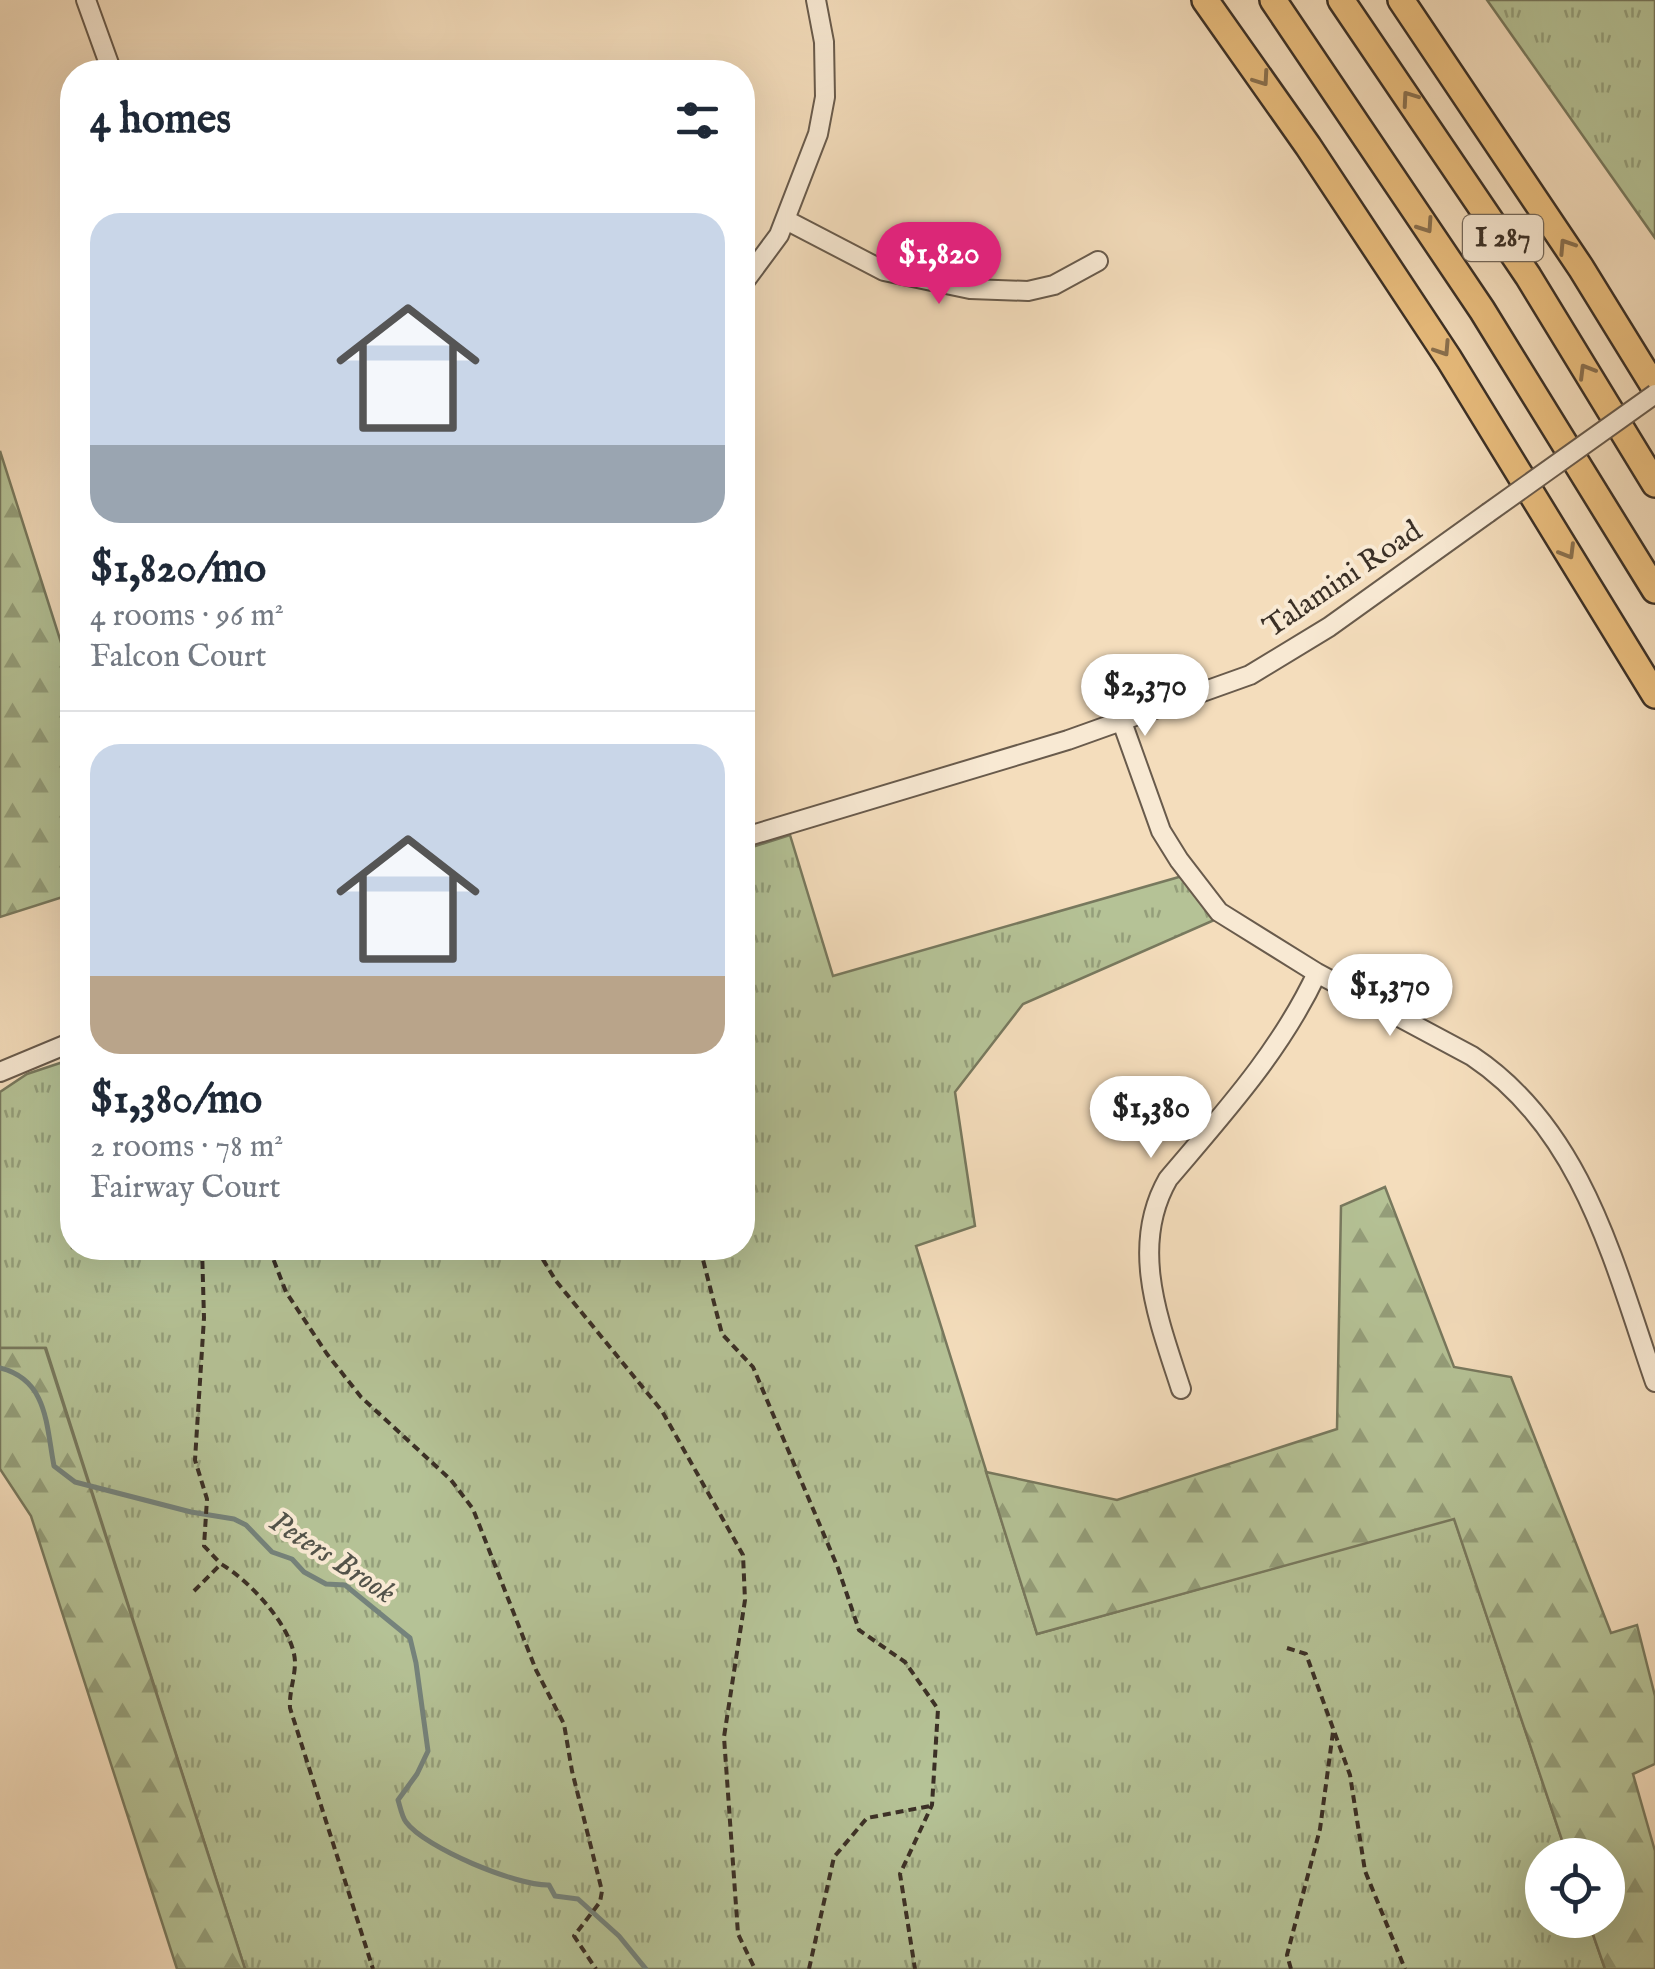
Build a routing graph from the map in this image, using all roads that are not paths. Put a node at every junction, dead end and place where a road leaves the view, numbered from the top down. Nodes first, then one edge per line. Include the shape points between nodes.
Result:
1 (86, 0) edge
2 (816, 0) edge
3 (1205, 0) edge
4 (1273, 0) edge
5 (1341, 0) edge
6 (1401, 0) edge
7 (108, 60) edge
8 (786, 220) junction
9 (1098, 262) dead end
10 (755, 269) edge
11 (1655, 391) edge
12 (1655, 484) edge
13 (1655, 590) edge
14 (1655, 695) edge
15 (1122, 722) junction
16 (755, 834) edge
17 (1317, 973) junction
18 (60, 1047) edge
19 (0, 1072) edge
20 (1655, 1382) edge
21 (1181, 1389) dead end

1 - 7 street
2 - 8 street via 825,97
3 -> 14 highway via 1450,359
4 -> 13 highway, I 287 via 1482,310
12 -> 5 highway, I 287 via 1528,276
11 -> 6 highway, I 287 via 1571,252
8 - 9 street via 884,272 970,289 1028,291
8 - 10 street
11 - 15 street, Talamini Road, bridge via 1329,626 1250,675
15 - 16 street, Talamini Road
15 - 17 street via 1161,830 1219,912
17 - 20 street via 1472,1056 1534,1108 1593,1205
17 - 21 street via 1255,1077 1157,1197 1150,1272
18 - 19 street

